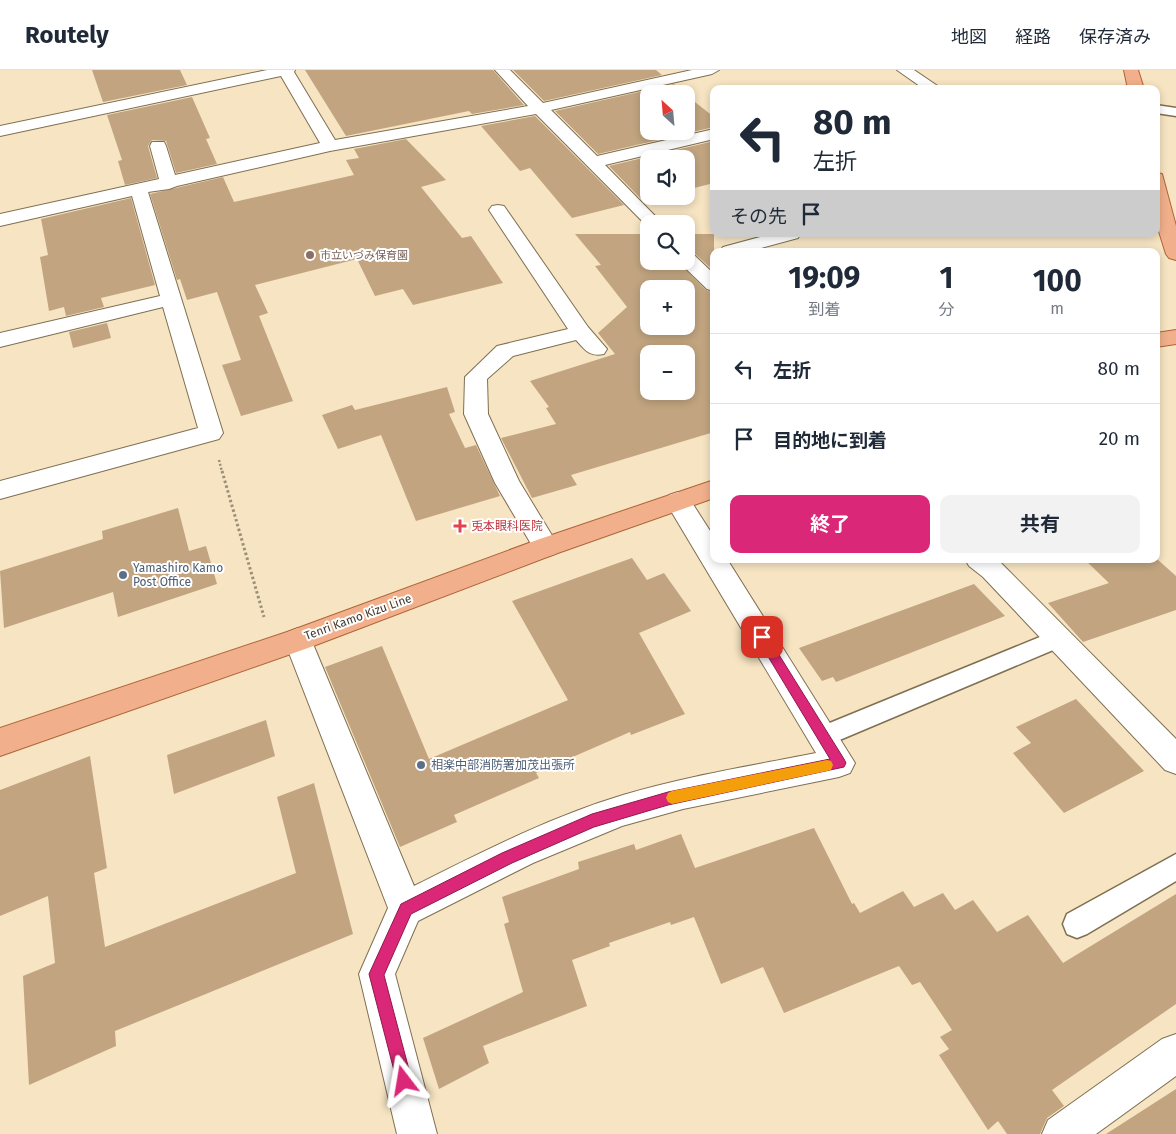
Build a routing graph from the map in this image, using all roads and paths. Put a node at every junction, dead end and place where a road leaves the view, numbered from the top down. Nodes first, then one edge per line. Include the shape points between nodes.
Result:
1 (286, 70) edge
2 (502, 70) edge
3 (904, 70) edge
4 (1131, 70) edge
5 (704, 71) edge
6 (928, 85) edge
7 (1135, 85) edge
8 (541, 108) junction
9 (1160, 110) edge
10 (1176, 112) edge
11 (0, 131) edge
12 (710, 135) edge
13 (158, 146) dead end
14 (330, 146) junction
15 (594, 162) junction
16 (169, 184) junction
17 (139, 190) junction
18 (1160, 208) edge
19 (498, 210) dead end
20 (645, 215) edge
21 (0, 220) edge
22 (780, 237) edge
23 (741, 248) edge
24 (1176, 254) edge
25 (710, 257) edge
26 (695, 259) edge
27 (695, 267) edge
28 (710, 281) edge
29 (172, 299) junction
30 (581, 332) junction
31 (1176, 337) edge
32 (1160, 339) edge
33 (0, 340) edge
34 (596, 350) dead end
35 (211, 433) junction
36 (0, 490) edge
37 (710, 490) edge
38 (678, 501) junction
39 (546, 547) junction
40 (710, 553) edge
41 (716, 563) edge
42 (983, 563) edge
43 (1056, 639) junction
44 (285, 644) junction
45 (823, 736) junction
46 (0, 742) edge
47 (1176, 760) edge
48 (1176, 867) edge
49 (406, 909) junction
50 (1077, 924) dead end
51 (1176, 1053) edge
52 (417, 1134) edge
53 (1062, 1134) edge

1 - 11 street
1 - 14 street
2 - 8 street
3 - 6 street
4 - 7 main road
5 - 8 street
8 - 14 street
8 - 15 street
9 - 10 lane
12 - 15 street
13 - 16 street
14 - 16 street
15 - 20 street
16 - 17 street
17 - 21 street
17 - 29 street
18 - 24 main road
19 - 30 street
22 - 23 street
25 - 26 street
27 - 28 street
29 - 33 street
29 - 35 street
30 - 34 street
30 - 39 street via 505,351 476,377 476,414 507,483
31 - 32 main road
35 - 36 street
35 - 44 path
37 - 38 main road, Tenri Kamo Kizu Line
38 - 39 main road, Tenri Kamo Kizu Line
38 - 40 street
39 - 44 main road, Tenri Kamo Kizu Line
41 - 45 street
42 - 43 street
43 - 45 lane
43 - 47 street
44 - 46 main road, Tenri Kamo Kizu Line
44 - 49 street
45 - 49 street via 839,763 668,798 592,821 507,858
48 - 50 lane
49 - 52 street via 377,974
51 - 53 street

